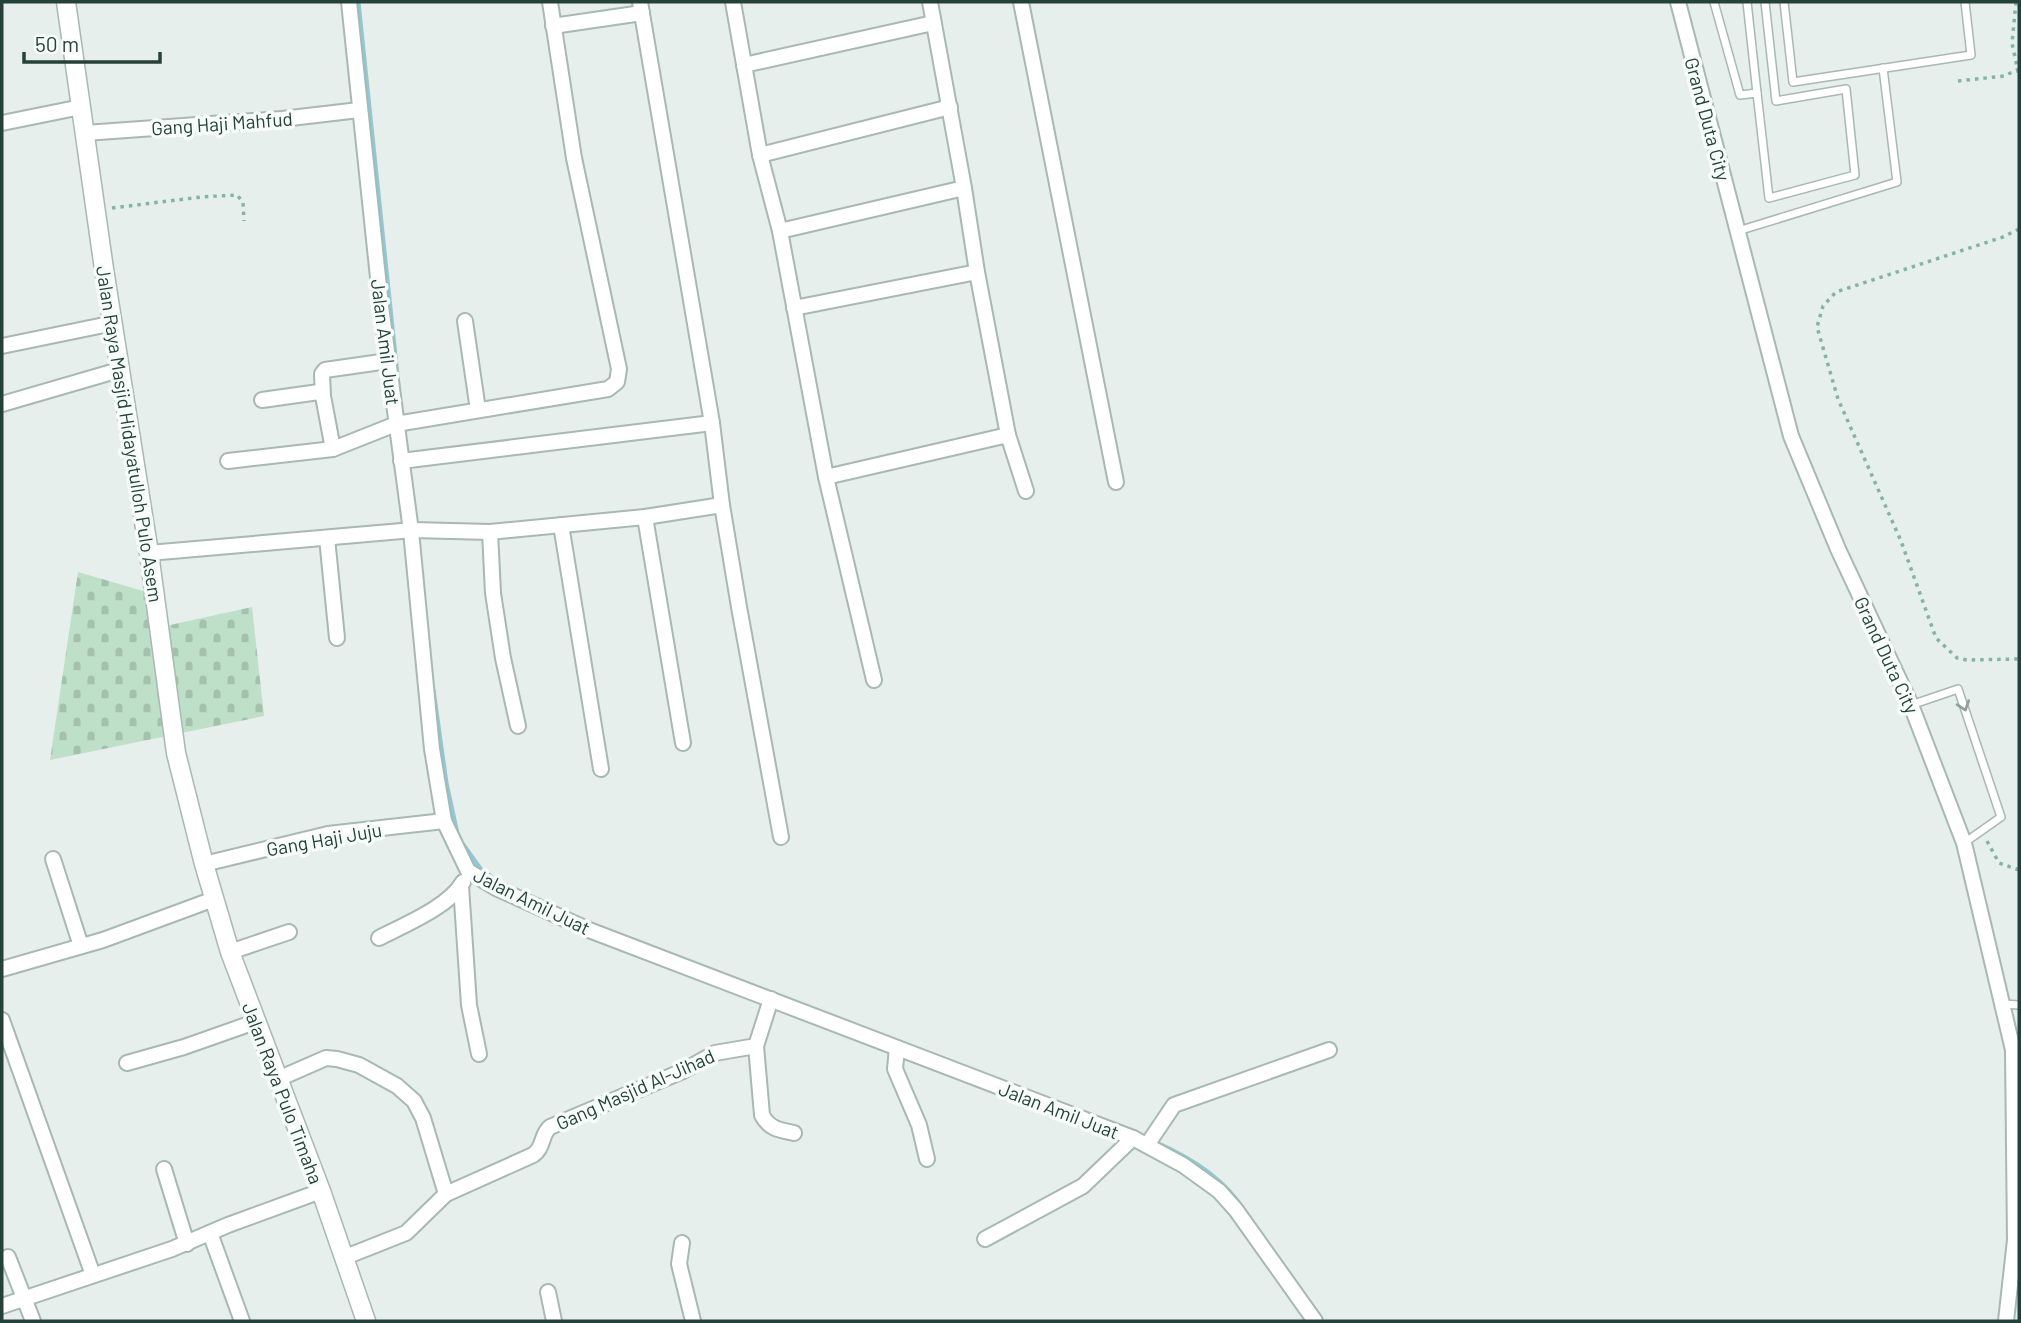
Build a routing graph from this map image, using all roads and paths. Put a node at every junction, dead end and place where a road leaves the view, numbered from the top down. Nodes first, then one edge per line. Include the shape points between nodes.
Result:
1 (66, 2) edge
2 (349, 2) edge
3 (550, 2) edge
4 (733, 2) edge
5 (930, 2) edge
6 (1021, 2) edge
7 (1678, 2) edge
8 (1714, 2) edge
9 (1747, 2) edge
10 (1765, 2) edge
11 (1784, 2) edge
12 (1965, 2) edge
13 (2016, 2) edge
14 (641, 8) edge
15 (933, 23) junction
16 (553, 26) junction
17 (744, 65) junction
18 (1883, 68) junction
19 (2018, 70) edge
20 (2019, 76) edge
21 (1958, 81) dead end
22 (1757, 93) junction
23 (81, 107) junction
24 (950, 107) junction
25 (359, 110) junction
26 (2, 123) edge
27 (85, 132) junction
28 (760, 155) junction
29 (964, 188) junction
30 (96, 210) junction
31 (244, 221) dead end
32 (2019, 229) edge
33 (780, 231) junction
34 (1738, 231) junction
35 (977, 272) junction
36 (794, 308) junction
37 (464, 321) dead end
38 (114, 323) junction
39 (2, 346) edge
40 (388, 361) junction
41 (119, 370) junction
42 (323, 396) junction
43 (262, 400) dead end
44 (2, 404) edge
45 (478, 410) junction
46 (712, 423) junction
47 (401, 424) junction
48 (1009, 435) junction
49 (333, 449) junction
50 (405, 460) junction
51 (228, 461) dead end
52 (826, 477) junction
53 (1116, 482) dead end
54 (1026, 491) dead end
55 (722, 505) junction
56 (646, 517) junction
57 (561, 525) junction
58 (414, 531) junction
59 (490, 532) junction
60 (327, 538) junction
61 (149, 553) junction
62 (337, 638) dead end
63 (2019, 659) edge
64 (874, 680) dead end
65 (1911, 705) junction
66 (518, 726) dead end
67 (682, 743) dead end
68 (601, 769) dead end
69 (444, 821) junction
70 (1982, 831) junction
71 (781, 837) dead end
72 (1964, 843) junction
73 (53, 859) dead end
74 (204, 864) junction
75 (2019, 870) edge
76 (468, 872) junction
77 (461, 886) junction
78 (214, 899) junction
79 (289, 932) dead end
80 (379, 938) dead end
81 (81, 946) junction
82 (230, 952) junction
83 (2, 969) edge
84 (771, 999) junction
85 (2003, 1004) junction
86 (2019, 1005) edge
87 (2, 1020) edge
88 (255, 1021) junction
89 (756, 1046) junction
90 (897, 1048) junction
91 (1329, 1050) dead end
92 (479, 1054) dead end
93 (127, 1063) dead end
94 (278, 1079) junction
95 (2017, 1087) edge
96 (794, 1133) dead end
97 (1133, 1138) junction
98 (1147, 1145) junction
99 (927, 1159) dead end
100 (164, 1169) dead end
101 (321, 1191) junction
102 (446, 1194) junction
103 (210, 1233) junction
104 (985, 1239) dead end
105 (2017, 1240) edge
106 (682, 1243) dead end
107 (187, 1244) junction
108 (8, 1257) dead end
109 (343, 1258) junction
110 (93, 1275) junction
111 (548, 1292) dead end
112 (25, 1300) junction
113 (2, 1306) edge
114 (33, 1321) edge
115 (242, 1321) edge
116 (366, 1321) edge
117 (554, 1321) edge
118 (693, 1321) edge
119 (1315, 1321) edge
120 (2006, 1321) edge

1 - 23 street, Jalan Raya Masjid Hidayatulloh Pulo Asem
2 - 25 street, Jalan Amil Juat
3 - 16 street
4 - 17 street
5 - 15 street
6 - 53 street
7 - 34 street, Grand Duta City
8 - 22 lane via 1740,95
9 - 22 lane
10 - 22 lane via 1776,101 1846,89 1855,175 1769,198
11 - 18 lane via 1793,82
12 - 18 lane via 1971,55
13 - 19 path via 2012,43
14 - 16 street
14 - 46 street
15 - 17 street
15 - 24 street
16 - 45 street via 618,378 608,389
17 - 28 street
18 - 34 lane via 1897,182
19 - 20 path
19 - 21 path via 1994,78
23 - 26 street
23 - 27 street, Jalan Raya Masjid Hidayatulloh Pulo Asem
24 - 28 street
24 - 29 street
25 - 27 street, Gang Haji Mahfud
25 - 40 street, Jalan Amil Juat
27 - 30 street, Jalan Raya Masjid Hidayatulloh Pulo Asem
28 - 33 street
29 - 33 street
29 - 35 street
30 - 31 path via 236,195 243,202
30 - 38 street, Jalan Raya Masjid Hidayatulloh Pulo Asem
32 - 63 path via 1836,292 1823,306 1817,327 1838,399 1901,541 1936,638 1957,658
33 - 36 street
34 - 65 street, Grand Duta City via 1791,436
35 - 36 street
35 - 48 street
36 - 52 street
37 - 45 street
38 - 39 street
38 - 41 street, Jalan Raya Masjid Hidayatulloh Pulo Asem
40 - 42 street via 325,370
40 - 47 street, Jalan Amil Juat
41 - 44 street
41 - 61 street, Jalan Raya Masjid Hidayatulloh Pulo Asem
42 - 43 street via 313,392
42 - 49 street
45 - 47 street
46 - 50 street
46 - 55 street
47 - 49 street
47 - 50 street, Jalan Amil Juat
48 - 52 street
48 - 54 street
49 - 51 street
50 - 58 street, Jalan Amil Juat
52 - 64 street
55 - 56 street
55 - 71 street
56 - 57 street
56 - 67 street
57 - 59 street
57 - 68 street
58 - 59 street
58 - 60 street
58 - 69 street, Jalan Amil Juat via 432,749
59 - 66 street via 493,593
60 - 61 street
60 - 62 street
61 - 74 street, Jalan Raya Masjid Hidayatulloh Pulo Asem via 173,739
65 -> 70 lane via 1958,689 2001,817
65 - 72 street, Grand Duta City
69 - 74 street, Gang Haji Juju via 328,834
69 - 76 street, Jalan Amil Juat
70 - 72 lane
70 - 75 path via 1999,863
72 - 85 street, Grand Duta City
73 - 81 street
74 - 78 street, Jalan Raya Pulo Timaha
76 - 77 street
76 - 84 street, Jalan Amil Juat via 589,930
77 - 80 street via 436,907
77 - 92 street via 469,1005
78 - 81 street
78 - 82 street, Jalan Raya Pulo Timaha
79 - 82 street
81 - 83 street
82 - 88 street, Jalan Raya Pulo Timaha
84 - 89 street
84 - 90 street, Jalan Amil Juat
85 - 86 lane
85 - 95 street, Grand Duta City
87 - 110 street
88 - 93 street
88 - 94 street, Jalan Raya Pulo Timaha
89 - 96 street via 762,1115 777,1130
89 - 102 street, Gang Masjid Al-Jihad via 715,1053 554,1125 546,1130 533,1155
90 - 97 street, Jalan Amil Juat
90 - 99 street via 895,1069 919,1125
91 - 98 street via 1174,1105
94 - 101 street, Jalan Raya Pulo Timaha
94 - 102 street via 326,1058 359,1065 397,1086 414,1101 423,1118
95 - 105 street, Grand Duta City
97 - 98 street, Jalan Amil Juat
97 - 104 street via 1083,1186
98 - 119 street, Jalan Amil Juat via 1183,1165 1224,1197
100 - 107 street
101 - 103 street
101 - 109 street, Jalan Raya Pulo Timaha
102 - 109 street, Gang Masjid Al-Jihad via 405,1233
103 - 107 street
103 - 115 street
105 - 120 street, Grand Duta City
106 - 118 street via 679,1264
107 - 110 street
108 - 112 street
109 - 116 street, Jalan Raya Pulo Timaha
110 - 112 street
111 - 117 street
112 - 113 street
112 - 114 street

